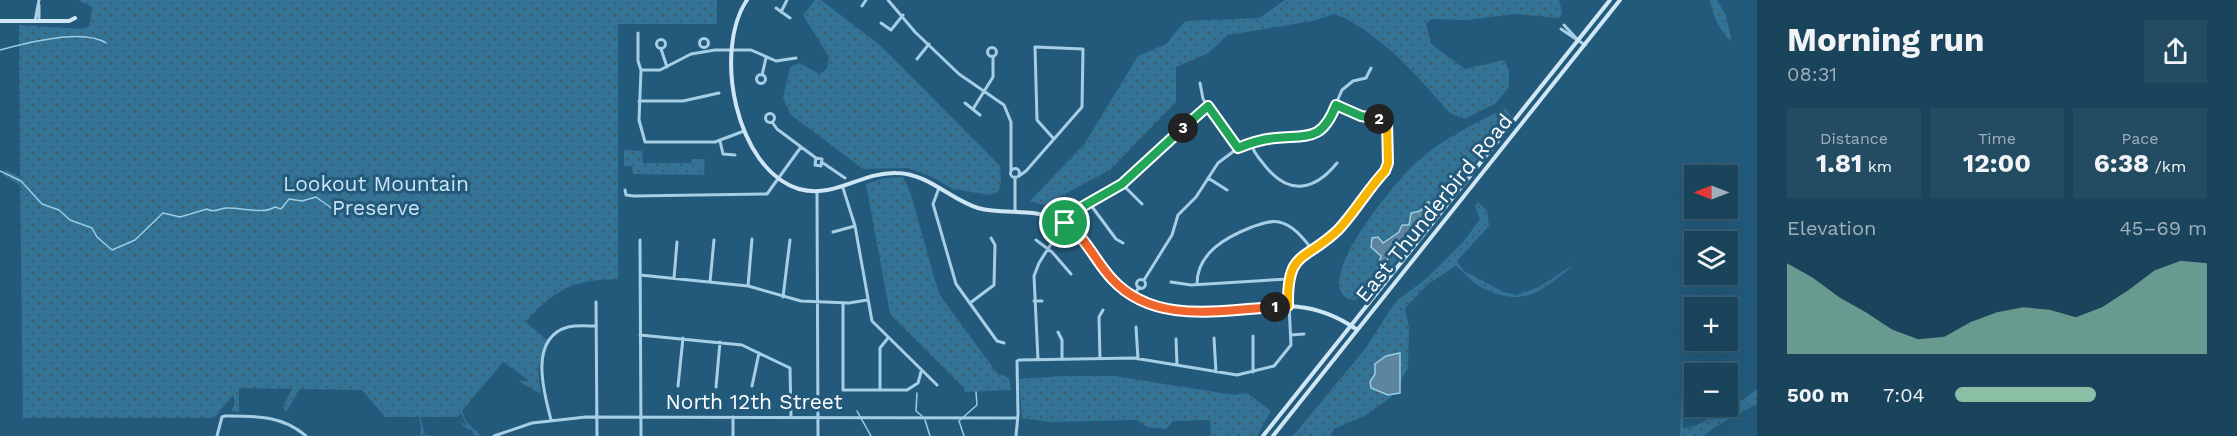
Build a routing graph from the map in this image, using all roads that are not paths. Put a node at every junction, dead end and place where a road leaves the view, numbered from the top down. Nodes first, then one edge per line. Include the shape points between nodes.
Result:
1 (747, 0) edge
2 (787, 0) edge
3 (866, 0) edge
4 (888, 0) edge
5 (1610, 0) edge
6 (1620, 0) edge
7 (39, 1) edge
8 (862, 6) dead end
9 (776, 8) dead end
10 (781, 12) junction
11 (903, 15) junction
12 (37, 18) junction
13 (75, 18) dead end
14 (790, 18) dead end
15 (0, 21) edge
16 (881, 23) dead end
17 (1562, 27) dead end
18 (638, 33) dead end
19 (1578, 40) junction
20 (929, 44) junction
21 (1584, 45) junction
22 (661, 48) dead end
23 (733, 49) junction
24 (993, 57) dead end
25 (766, 58) junction
26 (796, 58) dead end
27 (916, 59) dead end
28 (667, 67) junction
29 (1371, 68) dead end
30 (641, 70) junction
31 (762, 75) dead end
32 (1200, 83) dead end
33 (985, 90) junction
34 (718, 93) dead end
35 (639, 101) junction
36 (965, 104) dead end
37 (1336, 105) junction
38 (1208, 106) junction
39 (973, 109) junction
40 (980, 115) dead end
41 (772, 122) dead end
42 (744, 131) junction
43 (1053, 138) junction
44 (720, 141) junction
45 (1251, 143) junction
46 (801, 147) junction
47 (1238, 148) junction
48 (735, 155) dead end
49 (816, 158) junction
50 (1011, 159) junction
51 (823, 163) junction
52 (1337, 163) dead end
53 (1017, 169) junction
54 (1027, 170) junction
55 (1011, 171) junction
56 (1017, 176) junction
57 (845, 178) dead end
58 (1208, 178) junction
59 (779, 179) junction
60 (1122, 184) junction
61 (939, 187) junction
62 (843, 188) junction
63 (625, 190) dead end
64 (1227, 190) dead end
65 (817, 191) junction
66 (1089, 203) junction
67 (1142, 204) dead end
68 (1016, 210) junction
69 (1065, 223) junction
70 (855, 226) junction
71 (833, 232) dead end
72 (991, 238) dead end
73 (640, 240) dead end
74 (714, 240) dead end
75 (752, 240) dead end
76 (790, 240) dead end
77 (1036, 240) dead end
78 (677, 242) dead end
79 (1123, 243) dead end
80 (1311, 248) junction
81 (1048, 249) junction
82 (1071, 274) dead end
83 (640, 275) junction
84 (674, 278) junction
85 (1288, 279) junction
86 (710, 282) junction
87 (1171, 282) dead end
88 (1197, 284) junction
89 (748, 286) junction
90 (783, 297) junction
91 (1133, 297) junction
92 (867, 300) junction
93 (1034, 301) junction
94 (1042, 301) dead end
95 (596, 302) dead end
96 (817, 302) junction
97 (843, 303) junction
98 (970, 303) junction
99 (1288, 306) junction
100 (1103, 310) dead end
101 (1350, 325) junction
102 (596, 326) junction
103 (1136, 327) dead end
104 (1356, 329) junction
105 (1058, 332) dead end
106 (1304, 334) dead end
107 (640, 335) junction
108 (1291, 335) junction
109 (1253, 336) dead end
110 (683, 338) junction
111 (888, 338) junction
112 (1214, 338) dead end
113 (1176, 339) dead end
114 (720, 342) junction
115 (1004, 343) dead end
116 (759, 353) junction
117 (1062, 359) junction
118 (1100, 359) junction
119 (1138, 359) junction
120 (1038, 360) junction
121 (1176, 365) junction
122 (921, 372) junction
123 (1216, 372) junction
124 (1253, 372) junction
125 (937, 385) dead end
126 (678, 386) dead end
127 (752, 386) dead end
128 (716, 387) dead end
129 (880, 390) junction
130 (597, 417) junction
131 (640, 417) junction
132 (733, 417) junction
133 (791, 417) junction
134 (818, 417) junction
135 (1017, 418) junction
136 (551, 420) junction
137 (501, 435) edge
138 (217, 436) edge
139 (306, 436) edge
140 (494, 436) edge
141 (597, 436) edge
142 (641, 436) edge
143 (733, 436) edge
144 (818, 436) edge
145 (1016, 436) edge
146 (1263, 436) edge
147 (1273, 436) edge

1 - 23 main road via 735,28
2 - 10 street
3 - 8 street
4 - 11 street
5 - 19 main road, East Thunderbird Road
6 - 21 main road, East Thunderbird Road
7 - 12 street
9 - 10 street
10 - 14 street
11 - 16 street via 891,30
11 - 20 street
12 - 13 main road
12 - 15 main road
17 - 19 street
18 - 30 street
19 - 21 street
19 - 101 main road, East Thunderbird Road
20 - 27 street
20 - 33 street via 959,74
21 - 104 main road, East Thunderbird Road
22 - 28 street
23 - 25 street via 751,50
23 - 28 street via 705,49
23 - 42 main road via 735,107
24 - 33 street via 993,77
25 - 26 street via 784,62
25 - 31 street
28 - 30 street
29 - 37 street via 1366,78 1353,81 1342,90
30 - 35 street
32 - 38 street
33 - 39 street
33 - 50 street via 1008,113
34 - 35 street via 683,101
35 - 44 street via 645,142
36 - 39 street
37 - 45 street via 1328,123 1310,136
37 - 80 street via 1361,116 1387,121 1388,163 1337,230
38 - 47 street
38 - 60 street
39 - 40 street
41 - 46 street
42 - 44 street
42 - 59 main road via 761,162
43 - 43 street via 1082,107 1083,49 1035,47 1037,120
43 - 54 street
44 - 48 street via 723,154
45 - 47 street
45 - 52 street via 1253,151 1276,178 1288,186 1317,183
46 - 49 street
46 - 59 street
47 - 58 street via 1218,163
49 - 51 street
49 - 51 street via 817,166
50 - 53 street
50 - 55 street
51 - 57 street
53 - 54 street
53 - 55 street
53 - 56 street
54 - 56 street
55 - 56 street
56 - 68 street
58 - 64 street
58 - 91 street via 1197,197 1178,215 1172,235 1143,280 1137,281 1139,287
59 - 63 street via 767,194 757,195 626,195
59 - 65 main road via 797,188
60 - 66 street
60 - 67 street
61 - 62 main road via 922,178 894,172 874,175
61 - 68 main road via 977,207
61 - 98 street via 933,204 956,284
62 - 65 main road
62 - 70 street
65 - 96 street
66 - 69 street via 1073,212
66 - 79 street
68 - 69 main road via 1032,211
69 - 81 street
69 - 91 main road via 1086,242 1114,282
70 - 71 street
70 - 92 street
72 - 98 street via 995,245 994,285
73 - 83 street
74 - 86 street
75 - 89 street
76 - 90 street
77 - 81 street
78 - 84 street
80 - 85 street via 1294,265
80 - 88 street via 1289,225 1263,223 1219,243 1199,270
81 - 82 street
81 - 93 street via 1036,268
83 - 84 street
83 - 107 street
84 - 86 street
85 - 88 street
85 - 99 street
86 - 89 street
87 - 88 street
89 - 90 street
90 - 96 street
91 - 99 main road via 1156,307 1185,312
92 - 97 street
92 - 111 street via 872,321
93 - 94 street
93 - 120 street
95 - 102 street
96 - 97 street
96 - 134 street
97 - 129 street via 843,390
98 - 115 street via 997,341
99 - 101 main road via 1318,309
99 - 108 street
100 - 118 street via 1099,317
101 - 104 main road
101 - 146 main road, East Thunderbird Road
102 - 130 street
102 - 136 street via 569,326 549,341 541,373
103 - 119 street
104 - 147 main road, East Thunderbird Road
105 - 117 street
106 - 108 street
107 - 110 street
107 - 131 street
108 - 124 street via 1289,351 1274,366
109 - 124 street
110 - 114 street
110 - 126 street
111 - 122 street
111 - 129 street via 879,353
112 - 123 street
113 - 121 street
114 - 116 street via 742,345
114 - 128 street
116 - 127 street
116 - 133 street via 790,368
117 - 118 street
117 - 120 street
118 - 119 street
119 - 121 street
120 - 135 street via 1017,361
121 - 123 street
122 - 125 street
122 - 129 street via 911,389
123 - 124 street
130 - 131 street, North 12th Street
130 - 136 street, North 12th Street
130 - 141 street
131 - 132 street, North 12th Street
131 - 142 street
132 - 133 street, North 12th Street
132 - 143 street
133 - 134 street, North 12th Street
134 - 135 street, North 12th Street
134 - 144 street
135 - 145 street
136 - 137 street, North 12th Street
137 - 140 street, North 12th Street
138 - 139 street via 222,417 272,418

